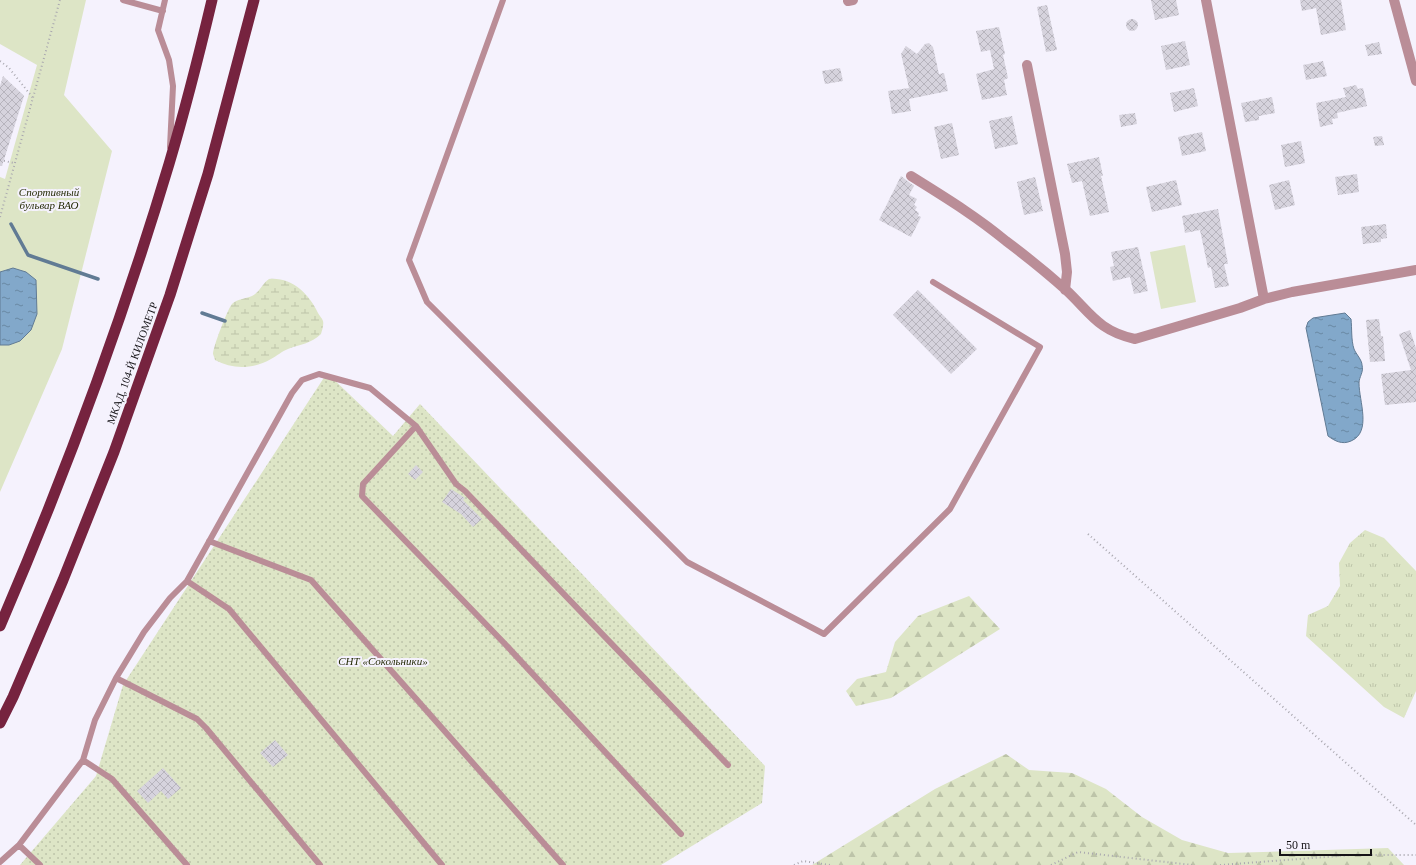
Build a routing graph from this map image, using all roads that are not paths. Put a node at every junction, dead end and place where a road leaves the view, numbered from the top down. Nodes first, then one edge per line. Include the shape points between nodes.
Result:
1 (123, 0) edge
2 (166, 0) edge
3 (212, 0) edge
4 (254, 0) edge
5 (258, 0) edge
6 (503, 0) edge
7 (1206, 0) edge
8 (1394, 0) edge
9 (163, 11) junction
10 (250, 13) junction
11 (1027, 65) dead end
12 (1416, 81) edge
13 (169, 163) junction
14 (911, 176) dead end
15 (1416, 270) edge
16 (933, 282) dead end
17 (1065, 290) junction
18 (1264, 299) junction
19 (416, 426) junction
20 (209, 541) junction
21 (187, 582) junction
22 (0, 626) edge
23 (116, 678) junction
24 (0, 723) edge
25 (83, 760) junction
26 (728, 765) dead end
27 (681, 834) dead end
28 (19, 845) junction
29 (0, 862) edge
30 (40, 865) edge
31 (187, 865) edge
32 (320, 865) edge
33 (442, 865) edge
34 (563, 865) edge

1 - 9 lane
2 - 9 lane
3 - 13 highway
4 - 10 highway, МКАД, 104-Й КИЛОМЕТР
5 - 10 lane
6 - 16 lane via 409,260 427,302 687,562 824,634 950,509 1040,347
7 - 18 street
8 - 12 street
9 - 13 lane via 158,30 169,60 173,86
10 - 24 highway, МКАД, 104-Й КИЛОМЕТР via 208,174 170,295 114,452 63,580
11 - 17 street via 1065,254
13 - 22 highway via 132,282 76,438
14 - 17 street via 999,235
15 - 18 street
17 - 18 street via 1107,329 1121,336 1135,338
19 - 20 lane via 370,388 319,374 302,380
19 - 26 lane via 456,484
19 - 27 lane via 363,484 362,496 505,644
20 - 21 lane
20 - 34 lane via 311,580
21 - 23 lane via 170,598 144,632
21 - 33 lane via 230,609
23 - 25 lane via 95,720
23 - 32 lane via 197,719
25 - 28 lane
25 - 31 lane via 112,779
28 - 29 lane
28 - 30 lane

